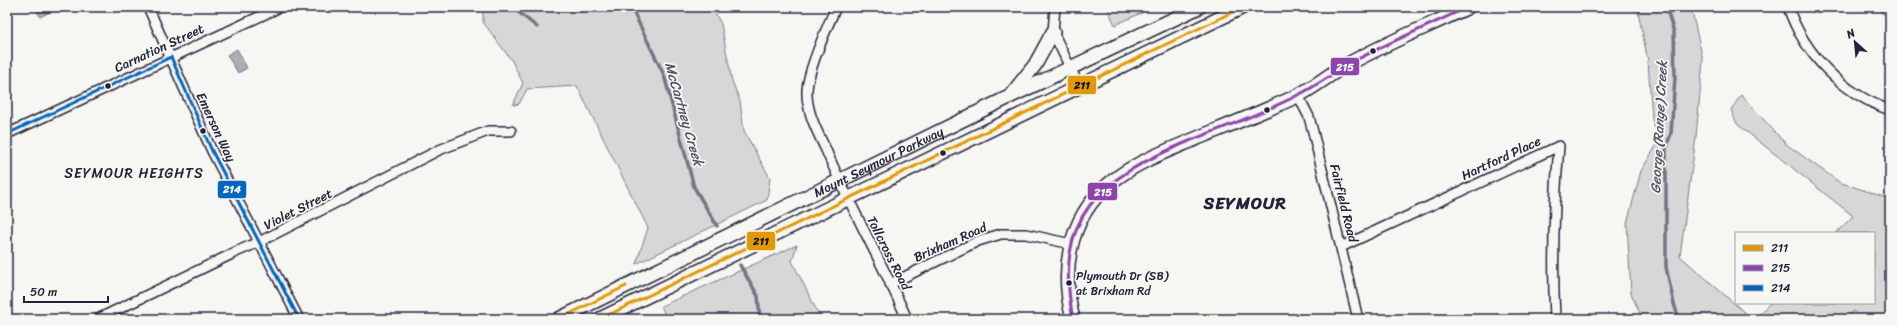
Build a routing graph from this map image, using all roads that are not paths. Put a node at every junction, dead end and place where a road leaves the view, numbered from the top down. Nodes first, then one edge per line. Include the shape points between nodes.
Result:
1 (148, 7) edge
2 (280, 7) edge
3 (836, 7) edge
4 (1055, 7) edge
5 (1199, 7) edge
6 (1243, 7) edge
7 (1468, 7) edge
8 (1788, 7) edge
9 (1053, 32) junction
10 (171, 57) junction
11 (1070, 68) junction
12 (1079, 86) junction
13 (1298, 95) junction
14 (1010, 97) junction
15 (1890, 110) edge
16 (511, 131) dead end
17 (7, 134) edge
18 (840, 182) junction
19 (848, 198) junction
20 (259, 242) junction
21 (1071, 244) junction
22 (1341, 247) junction
23 (890, 284) junction
24 (98, 319) edge
25 (299, 319) edge
26 (559, 319) edge
27 (600, 319) edge
28 (907, 319) edge
29 (1073, 319) edge
30 (1358, 319) edge
31 (1555, 319) edge

1 - 10 street, Emerson Way
2 - 10 street, Carnation Street
3 - 18 street, Tollcross Road via 808,76 806,90 811,116
4 - 9 street
5 - 11 main road, Mount Seymour Parkway
6 - 12 main road, Mount Seymour Parkway
7 - 13 main road via 1344,67
8 - 15 street via 1799,33 1827,70 1842,84 1874,104
9 - 11 street
9 - 14 main road via 1035,65
10 - 17 street, Carnation Street
10 - 20 street, Emerson Way via 212,151
11 - 12 street
11 - 14 main road, Mount Seymour Parkway
12 - 19 main road, Mount Seymour Parkway
13 - 21 main road via 1165,151 1118,177 1091,204 1079,223
13 - 22 street, Fairfield Road via 1309,116
14 - 18 main road, Mount Seymour Parkway
16 - 20 street, Violet Street via 488,131 439,150
18 - 19 street, Tollcross Road
18 - 26 main road, Mount Seymour Parkway
19 - 23 street, Tollcross Road
19 - 27 main road, Mount Seymour Parkway
20 - 24 street, Violet Street
20 - 25 street, Emerson Way
21 - 23 street, Brixham Road via 1026,234 1001,234 978,241
21 - 29 main road via 1066,280
22 - 30 street, Fairfield Road
22 - 31 street, Hartford Place via 1559,146 1553,290
23 - 28 street, Tollcross Road

